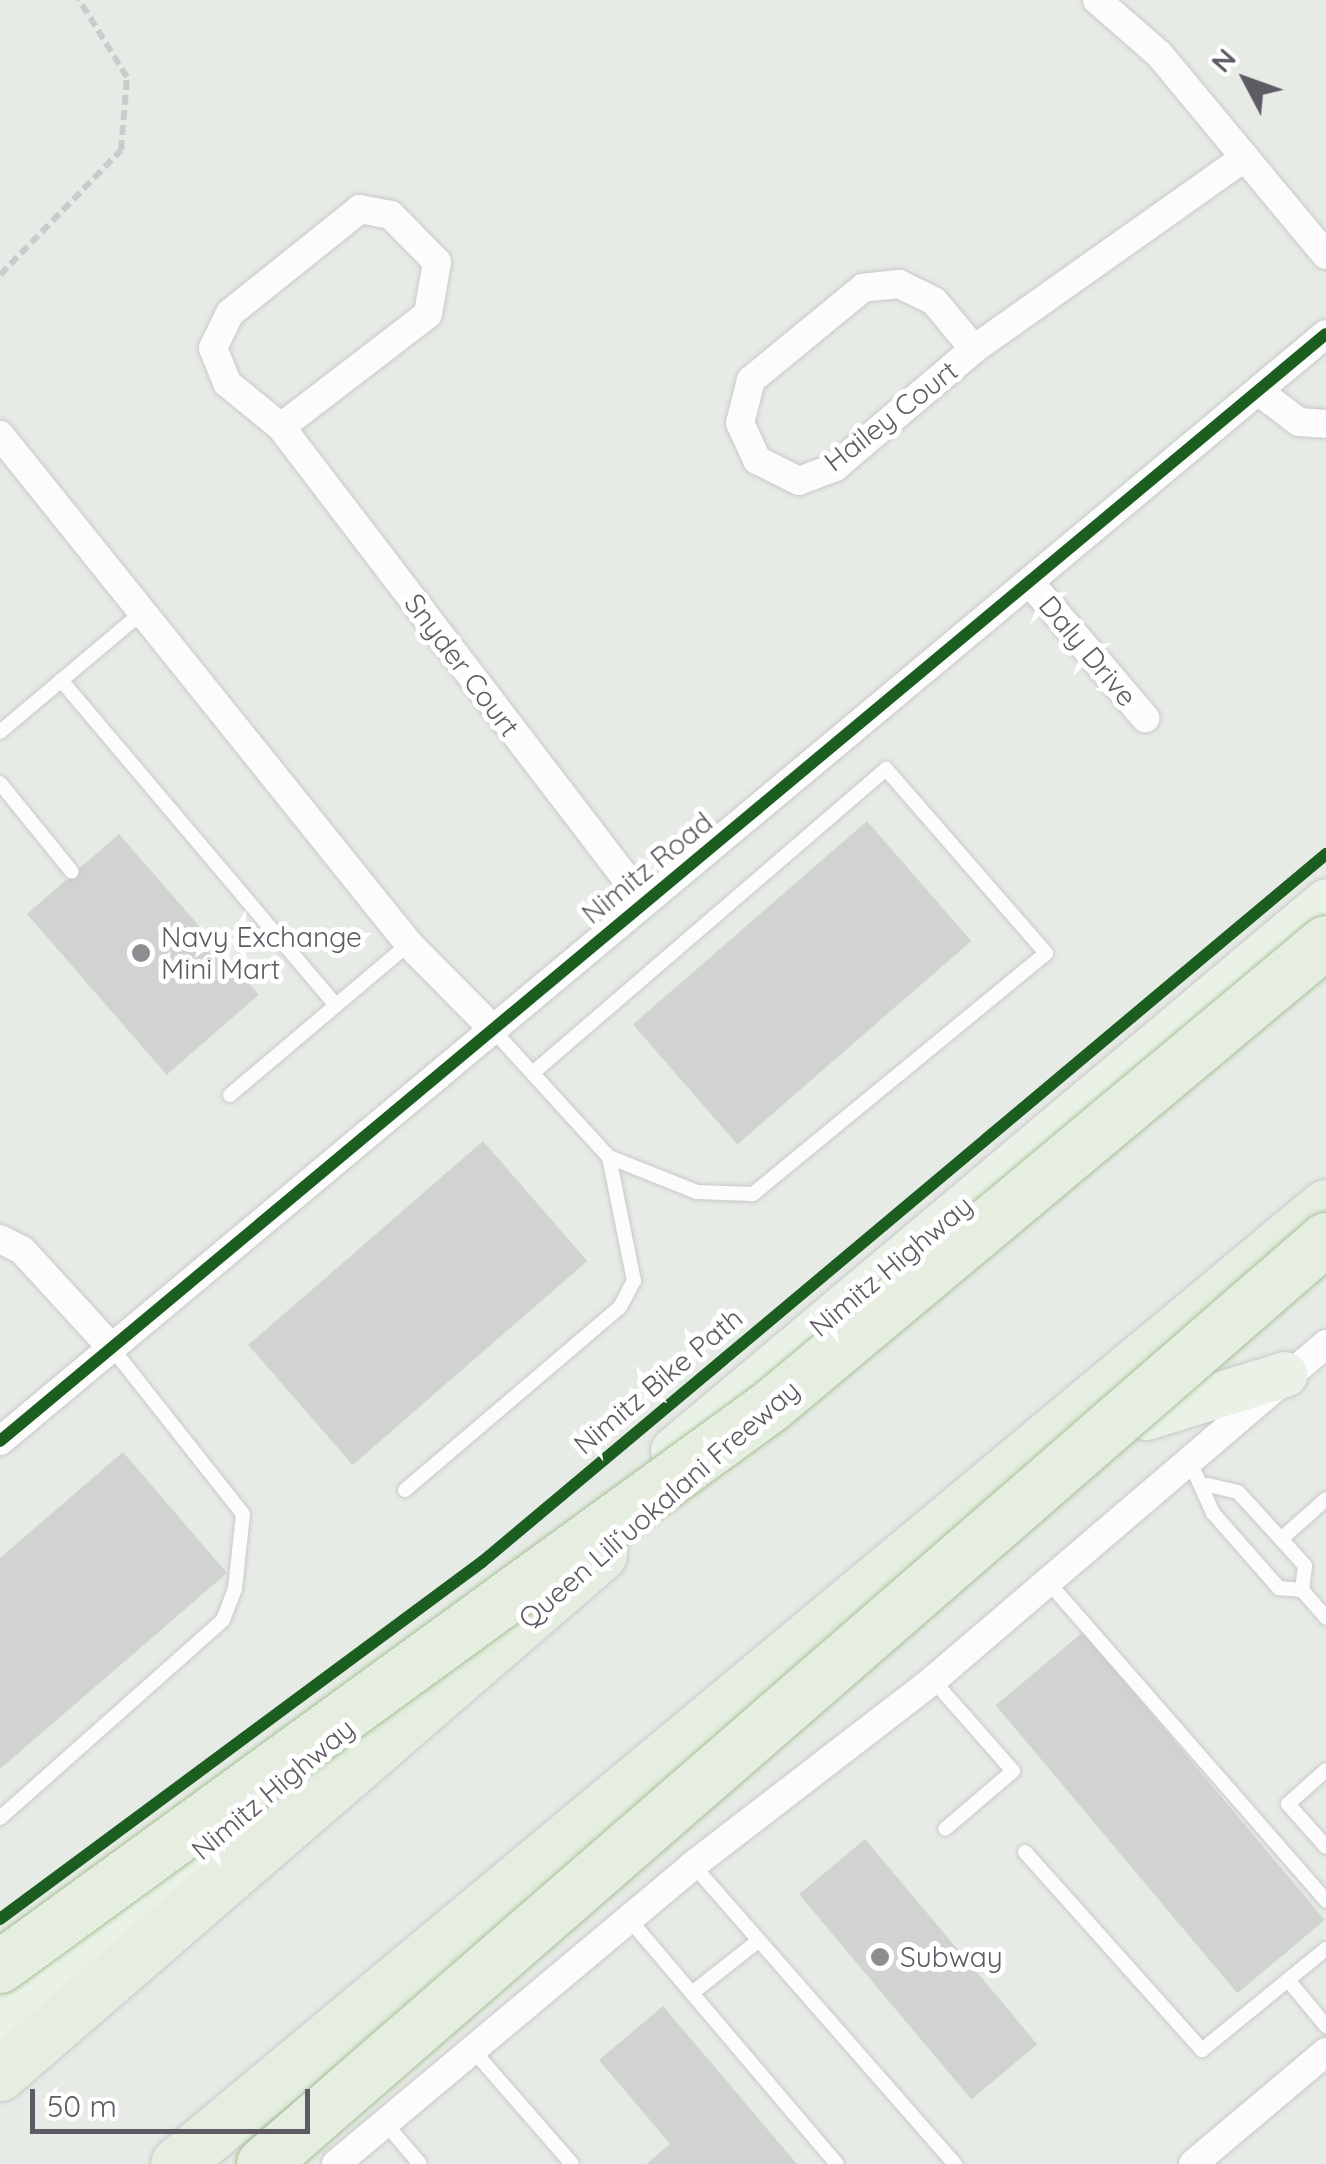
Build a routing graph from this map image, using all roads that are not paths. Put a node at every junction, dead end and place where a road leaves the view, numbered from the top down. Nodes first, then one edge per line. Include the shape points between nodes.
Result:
1 (1098, 0) edge
2 (1244, 157) junction
3 (1326, 255) edge
4 (1326, 334) edge
5 (974, 349) junction
6 (1258, 391) junction
7 (1326, 424) edge
8 (281, 427) junction
9 (4, 449) edge
10 (1032, 585) junction
11 (140, 614) junction
12 (61, 680) junction
13 (1144, 718) dead end
14 (0, 732) edge
15 (0, 783) edge
16 (72, 872) dead end
17 (1326, 901) edge
18 (644, 902) junction
19 (1326, 942) edge
20 (409, 944) junction
21 (1326, 971) edge
22 (1234, 976) junction
23 (336, 1005) junction
24 (492, 1028) junction
25 (533, 1074) junction
26 (230, 1095) dead end
27 (609, 1157) junction
28 (1326, 1206) edge
29 (0, 1239) edge
30 (1326, 1239) edge
31 (1326, 1268) edge
32 (1326, 1344) edge
33 (111, 1347) junction
34 (1285, 1374) junction
35 (772, 1406) junction
36 (1146, 1416) junction
37 (0, 1441) edge
38 (1190, 1462) junction
39 (1208, 1485) junction
40 (405, 1490) dead end
41 (1326, 1499) edge
42 (1281, 1539) junction
43 (1050, 1583) junction
44 (1302, 1590) junction
45 (1326, 1618) edge
46 (933, 1680) junction
47 (1326, 1770) edge
48 (0, 1818) edge
49 (945, 1829) dead end
50 (1326, 1848) edge
51 (1025, 1852) dead end
52 (693, 1866) junction
53 (1326, 1901) edge
54 (629, 1919) junction
55 (758, 1941) junction
56 (1326, 1948) edge
57 (0, 1968) edge
58 (1288, 1980) junction
59 (692, 1993) junction
60 (0, 2019) edge
61 (1326, 2026) edge
62 (472, 2049) junction
63 (1326, 2052) edge
64 (0, 2075) edge
65 (386, 2124) junction
66 (178, 2164) edge
67 (246, 2164) edge
68 (264, 2164) edge
69 (336, 2164) edge
70 (420, 2164) edge
71 (572, 2164) edge
72 (837, 2164) edge
73 (955, 2164) edge
74 (1193, 2164) edge

1 - 2 street via 1158,54
2 - 3 street
2 - 5 street, Hailey Court
4 - 6 street, Nimitz Road
5 - 5 street, Hailey Court via 835,467 799,481 757,460 740,422 751,380 863,288 899,284 934,301
6 - 7 street via 1300,422
6 - 10 street, Nimitz Road
8 - 8 street, Snyder Court via 227,383 214,348 230,313 360,210 391,215 437,262 428,314
8 - 18 street, Snyder Court
9 - 11 street
10 - 13 street, Daly Drive
10 - 18 street, Nimitz Road
11 - 12 lane
11 - 20 street
12 - 14 lane
12 - 23 lane
15 - 16 lane
17 - 22 main road, Nimitz Highway
18 - 24 street, Nimitz Road
19 - 35 highway, Queen Liliʻuokalani Freeway, bridge
20 - 23 lane
20 - 24 street
21 - 22 main road via 1276,962
22 - 60 main road, Nimitz Highway
23 - 26 lane
24 - 25 lane
24 - 33 street, Nimitz Road
25 - 27 lane
25 - 27 lane via 886,769 1046,953 753,1194 697,1192
27 - 40 lane via 634,1281 620,1307
28 - 66 highway
29 - 33 street via 22,1250
30 - 68 highway, bridge
31 - 36 main road
32 - 34 street
33 - 37 street, Nimitz Road
33 - 48 lane via 243,1514 235,1588 223,1620
34 - 36 main road
34 - 38 street
35 - 57 highway, bridge
35 - 64 highway, Queen Liliʻuokalani Freeway, bridge
36 - 67 main road
38 - 39 lane
38 - 43 street
39 - 42 lane via 1238,1492
39 - 44 lane via 1213,1513 1279,1588
41 - 42 lane
42 - 44 lane via 1305,1566
43 - 46 street
43 - 53 lane
44 - 45 lane
46 - 49 lane via 1012,1771
46 - 52 street
47 - 50 lane via 1288,1804
51 - 58 lane via 1202,2050
52 - 54 street
52 - 55 lane
54 - 59 lane
54 - 62 street
55 - 59 lane
55 - 73 lane
56 - 58 lane
58 - 61 lane
59 - 72 lane
62 - 65 street
62 - 71 lane
63 - 74 street
65 - 69 street
65 - 70 lane

